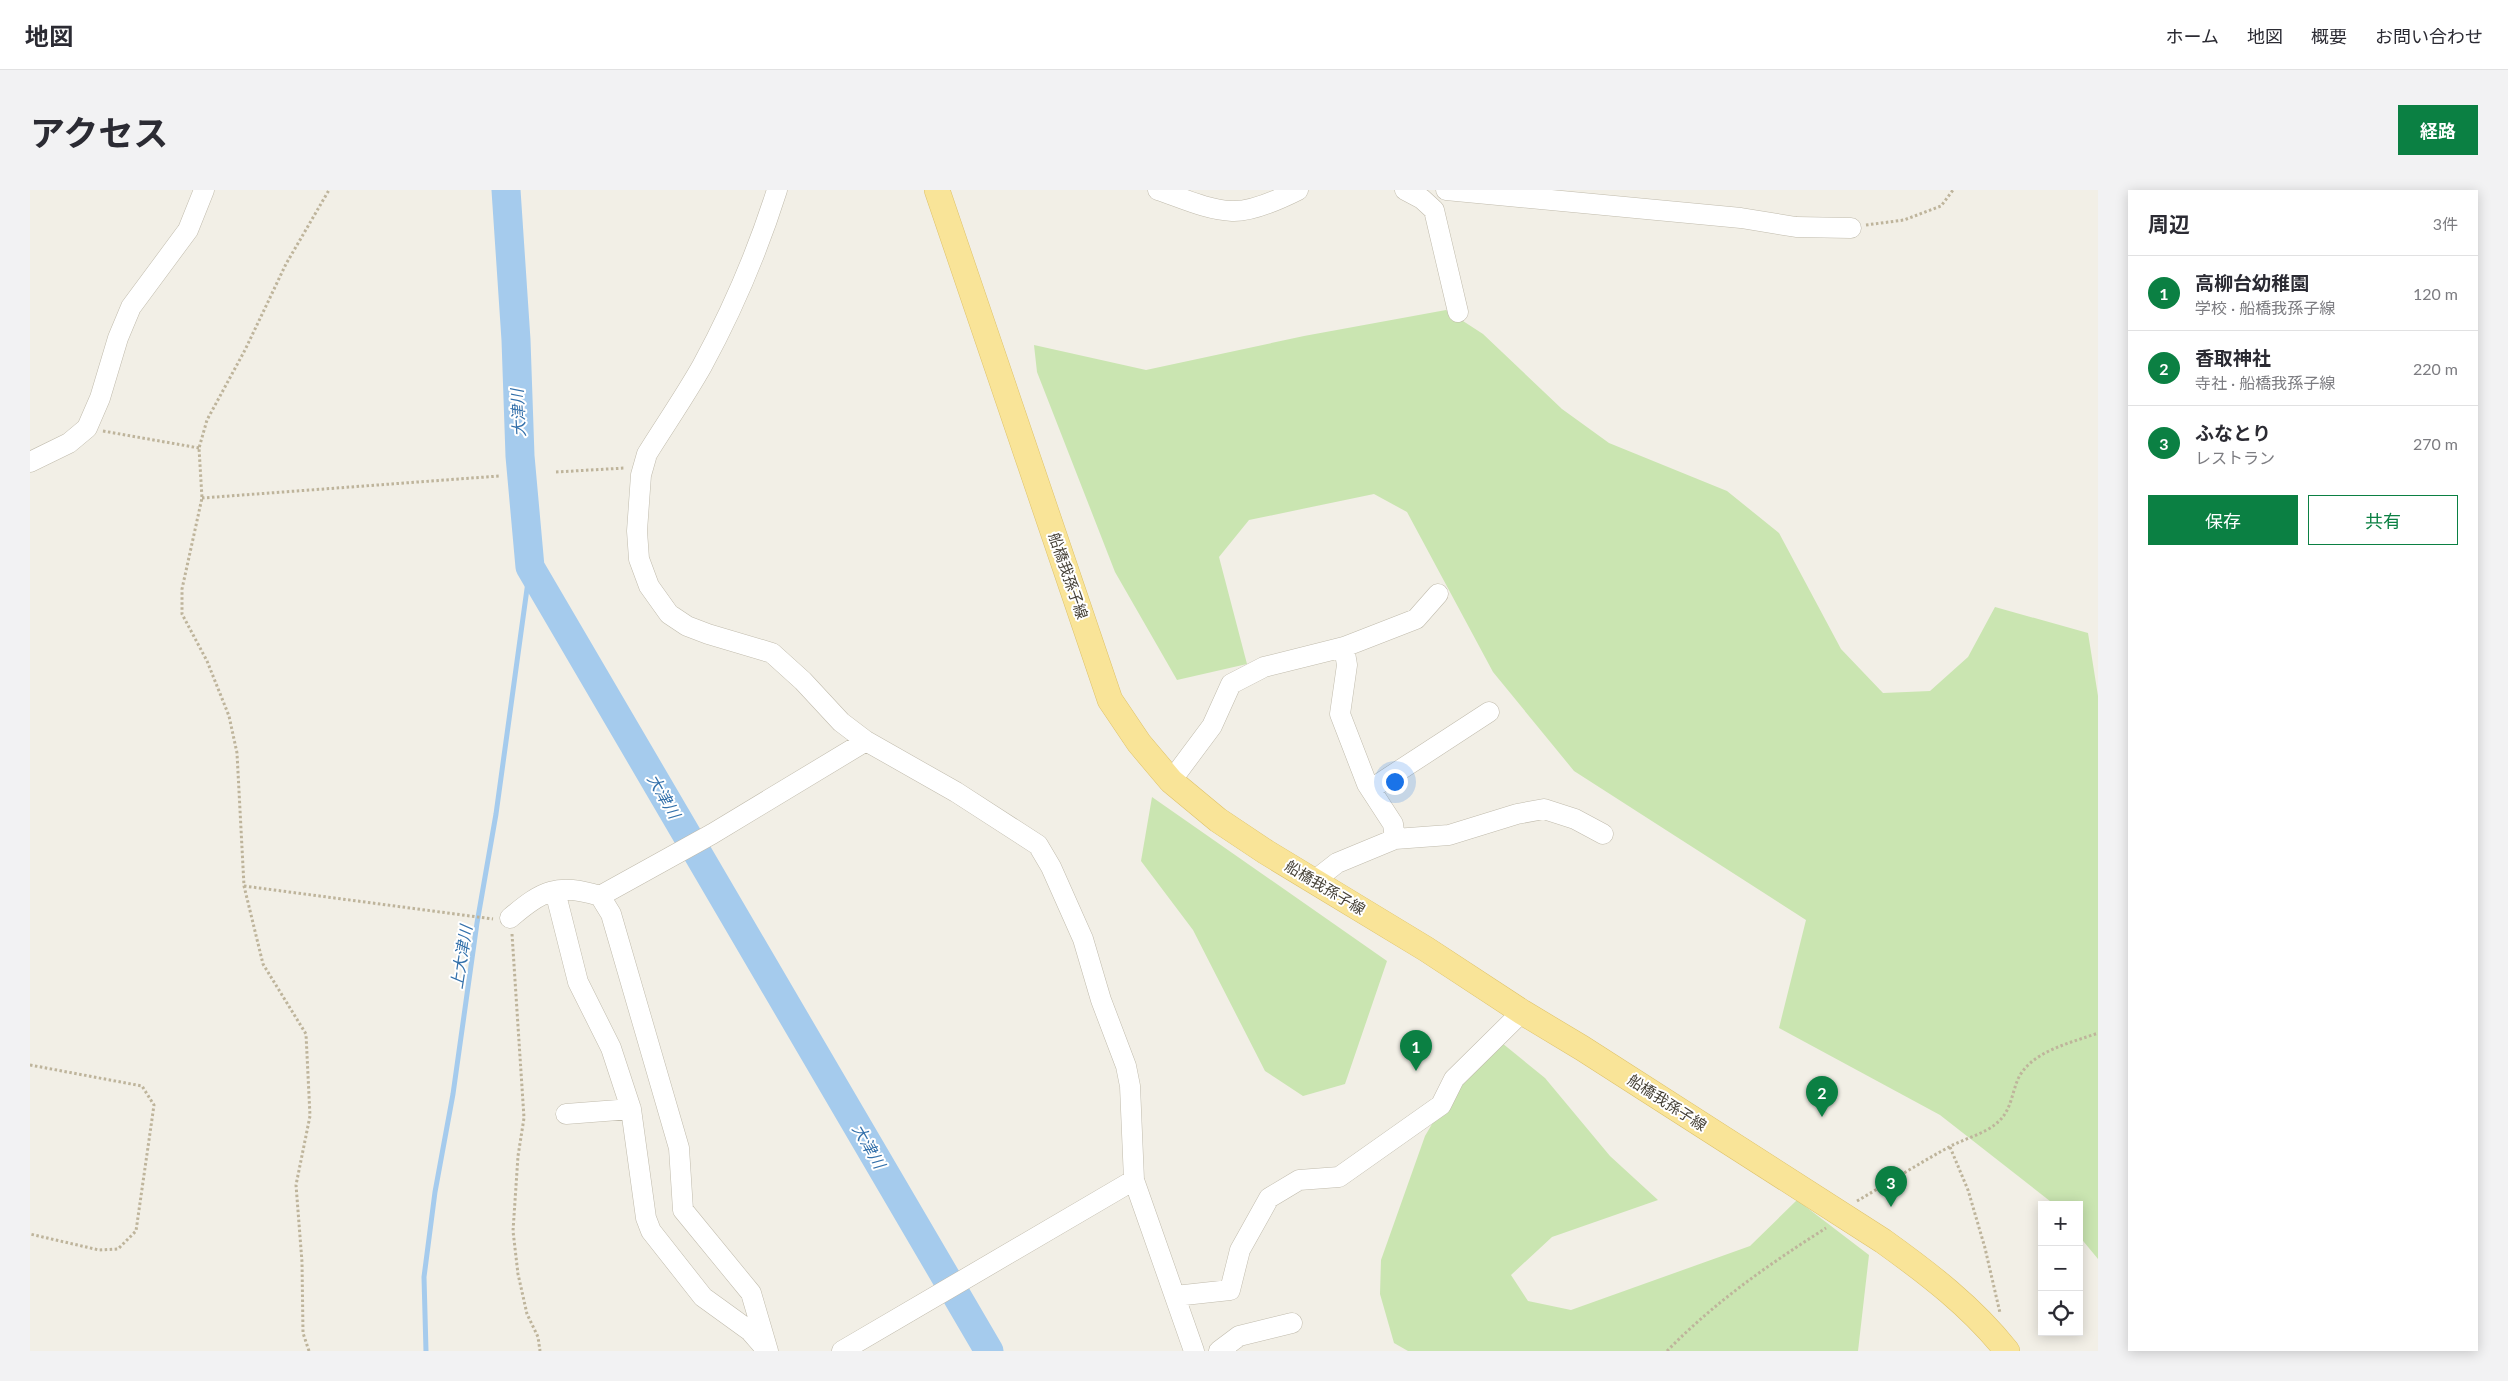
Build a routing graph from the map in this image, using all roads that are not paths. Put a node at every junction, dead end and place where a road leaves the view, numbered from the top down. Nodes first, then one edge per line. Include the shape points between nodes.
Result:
1 (204, 190) edge
2 (777, 190) edge
3 (937, 190) edge
4 (1158, 190) edge
5 (1298, 190) edge
6 (1445, 190) edge
7 (1414, 194) edge
8 (1851, 228) road end
9 (1458, 312) dead end
10 (30, 462) edge
11 (1438, 594) dead end
12 (1344, 647) junction
13 (1489, 712) dead end
14 (866, 741) junction
15 (1171, 782) junction
16 (1371, 789) junction
17 (1603, 834) dead end
18 (1395, 839) junction
19 (1314, 881) junction
20 (555, 891) junction
21 (600, 896) junction
22 (510, 918) road end
23 (1522, 1012) junction
24 (631, 1109) junction
25 (566, 1114) dead end
26 (1134, 1180) junction
27 (1175, 1296) junction
28 (1292, 1323) dead end
29 (767, 1351) edge
30 (842, 1351) edge
31 (1194, 1351) edge
32 (1219, 1351) edge
33 (2007, 1351) edge

1 - 10 street via 188,230 130,307 88,428 69,443
2 - 14 street via 752,258 702,366 647,454 642,468 637,531 640,559 649,586 669,614 708,634 772,653 841,722
3 - 15 main road, 船橋我孫子線 via 1110,700
4 - 5 street via 1233,211 1276,201
6 - 7 street
6 - 8 street via 1741,218 1796,227
7 - 9 street via 1434,210
11 - 12 street via 1416,619
12 - 15 street via 1264,667 1230,684 1212,726
12 - 16 street via 1347,665 1340,714
13 - 16 street
14 - 21 street via 712,834
14 - 26 street via 956,792 1038,845 1052,867 1083,940 1126,1066 1130,1086
15 - 19 main road, 船橋我孫子線 via 1218,820
16 - 18 street via 1393,824
17 - 18 street via 1544,808 1449,835
18 - 19 street via 1336,863
19 - 23 main road, 船橋我孫子線
20 - 21 street via 580,890
20 - 22 street via 542,893
20 - 24 street via 578,982 611,1048
21 - 29 street via 611,914 669,1106 680,1148 683,1210 751,1293
23 - 27 street via 1454,1079 1441,1105 1339,1177 1299,1180 1269,1198 1240,1250 1230,1290
23 - 33 main road, 船橋我孫子線 via 1921,1268 1962,1302
24 - 25 street
24 - 29 street via 650,1231 703,1297 750,1331
26 - 27 street
26 - 30 street
27 - 31 street
28 - 32 street via 1239,1336

